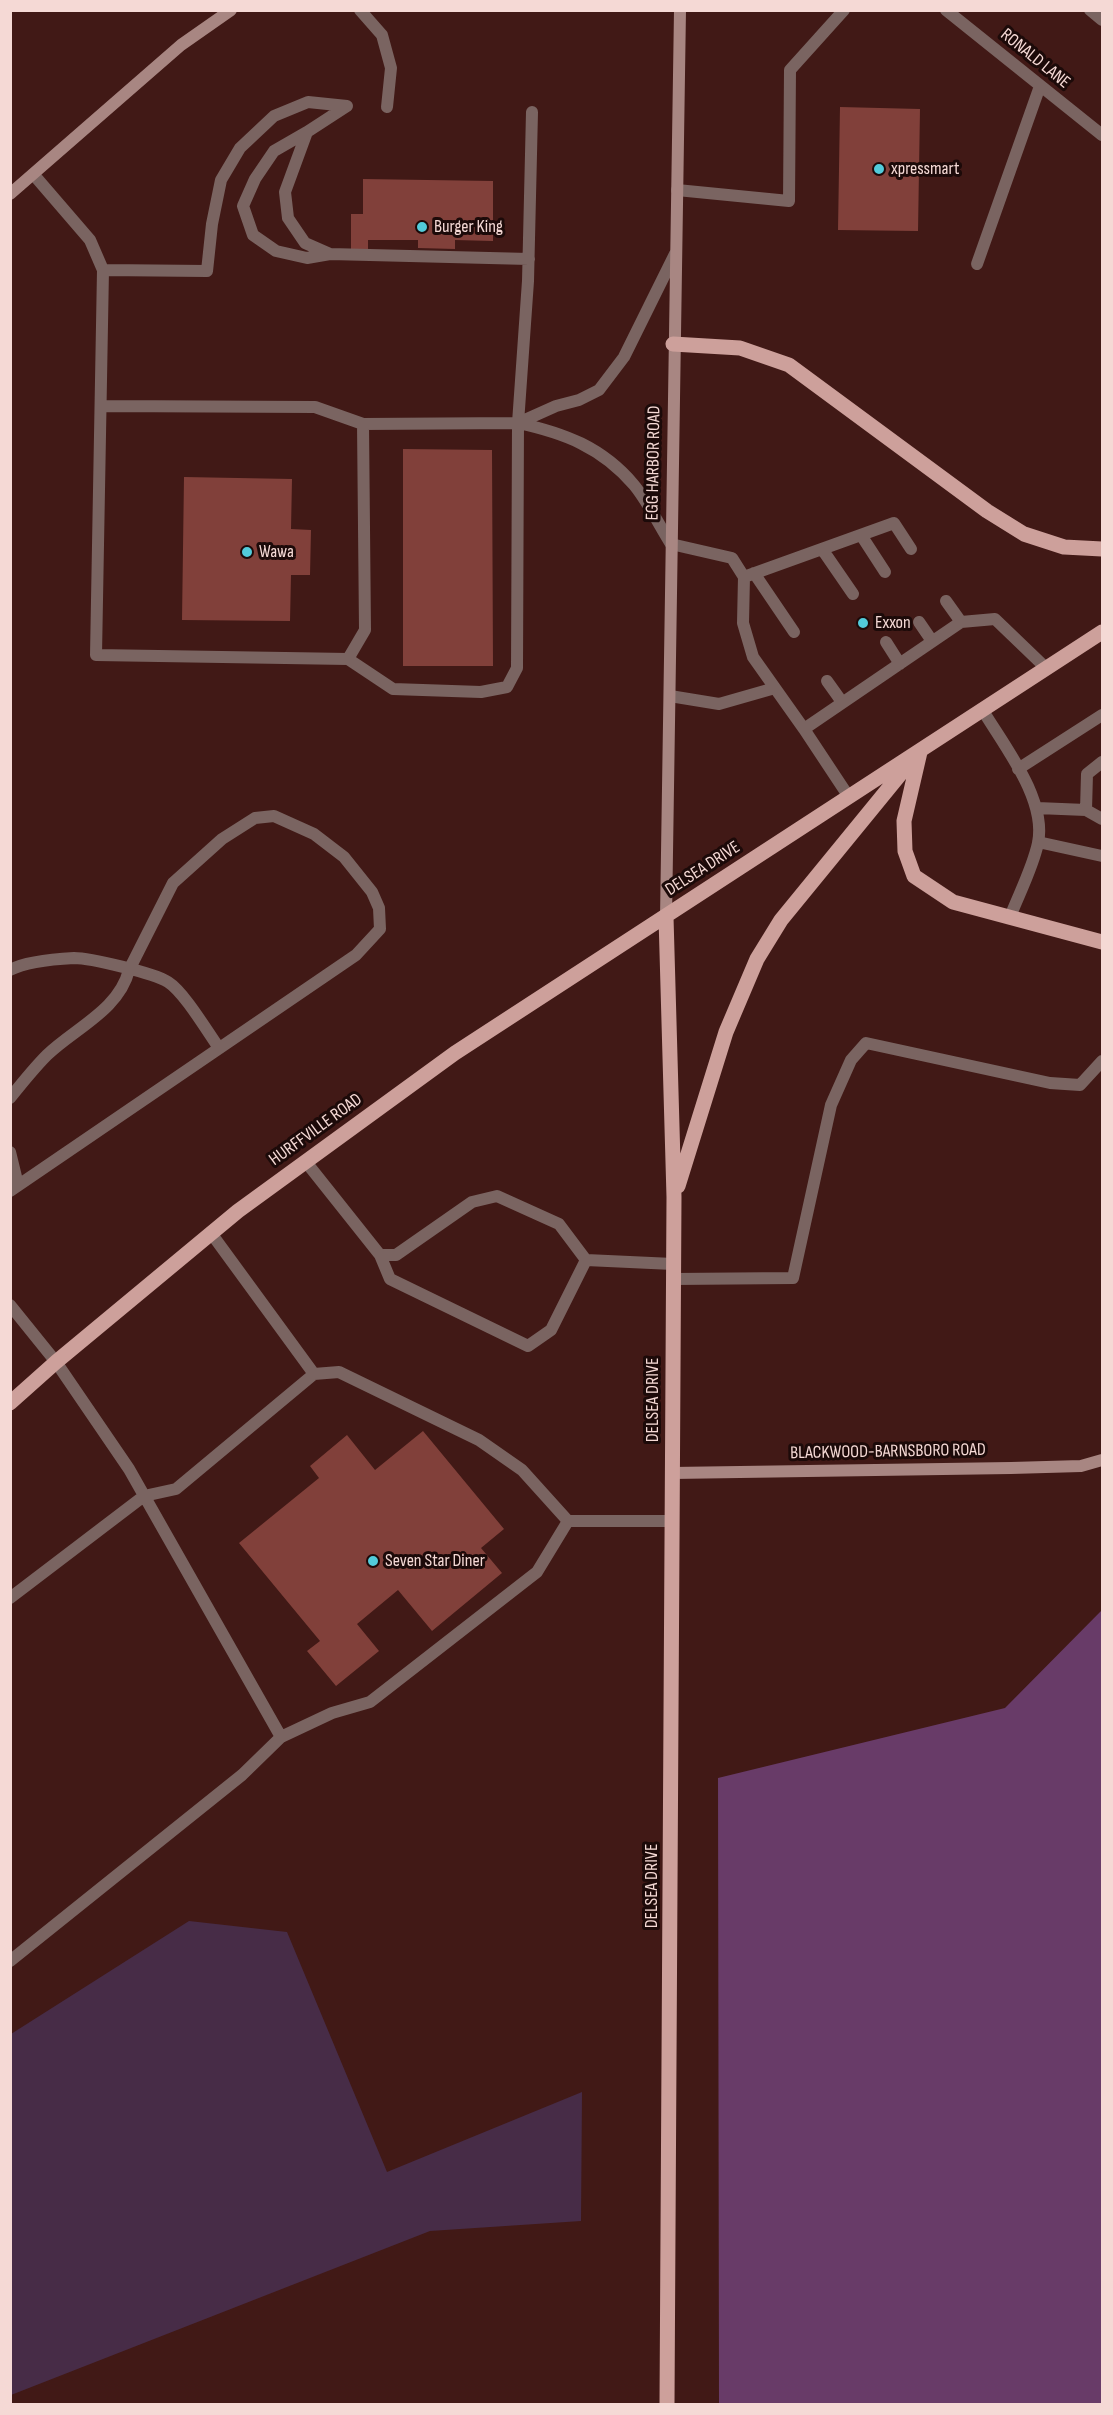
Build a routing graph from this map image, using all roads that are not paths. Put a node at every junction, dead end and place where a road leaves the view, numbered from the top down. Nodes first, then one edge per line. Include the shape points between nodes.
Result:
1 (231, 10) edge
2 (360, 10) edge
3 (680, 10) edge
4 (844, 10) edge
5 (1090, 10) edge
6 (952, 12) edge
7 (1102, 20) edge
8 (1040, 86) junction
9 (387, 107) dead end
10 (532, 112) dead end
11 (307, 132) junction
12 (1102, 135) edge
13 (34, 175) junction
14 (677, 190) junction
15 (10, 194) edge
16 (330, 254) junction
17 (675, 255) junction
18 (529, 259) junction
19 (977, 264) dead end
20 (103, 270) junction
21 (673, 344) junction
22 (101, 406) junction
23 (518, 423) junction
24 (363, 424) junction
25 (861, 535) junction
26 (671, 544) junction
27 (822, 549) junction
28 (911, 549) dead end
29 (1102, 549) edge
30 (885, 572) dead end
31 (749, 575) junction
32 (853, 594) dead end
33 (946, 601) dead end
34 (919, 622) dead end
35 (960, 622) junction
36 (794, 632) dead end
37 (1102, 632) edge
38 (932, 641) junction
39 (886, 642) dead end
40 (348, 658) junction
41 (900, 664) junction
42 (1046, 668) junction
43 (827, 681) dead end
44 (775, 688) junction
45 (670, 696) junction
46 (842, 702) junction
47 (982, 710) junction
48 (1102, 715) edge
49 (804, 729) junction
50 (921, 749) junction
51 (1102, 762) edge
52 (1018, 769) junction
53 (849, 796) junction
54 (1037, 808) junction
55 (1086, 810) junction
56 (1102, 819) edge
57 (1038, 843) junction
58 (1102, 856) edge
59 (666, 917) junction
60 (1010, 917) junction
61 (1102, 942) edge
62 (10, 970) edge
63 (129, 970) junction
64 (219, 1048) junction
65 (1102, 1061) edge
66 (10, 1098) edge
67 (10, 1152) edge
68 (306, 1162) junction
69 (14, 1188) edge
70 (674, 1197) junction
71 (212, 1233) junction
72 (380, 1255) junction
73 (586, 1260) junction
74 (674, 1271) junction
75 (10, 1305) edge
76 (56, 1362) junction
77 (314, 1374) junction
78 (10, 1403) edge
79 (1102, 1460) edge
80 (672, 1473) junction
81 (144, 1496) junction
82 (568, 1521) junction
83 (672, 1521) junction
84 (10, 1598) edge
85 (280, 1737) junction
86 (10, 1961) edge
87 (667, 2404) edge

1 - 13 main road via 182,45
2 - 9 lane via 382,35 391,68
3 - 14 main road, EGG HARBOR ROAD
4 - 14 lane via 790,70 789,201
5 - 7 lane
6 - 8 lane, RONALD LANE
8 - 12 lane, RONALD LANE
8 - 19 lane
10 - 18 lane
11 - 16 lane via 285,192 288,218 304,243
11 - 16 lane via 274,151 243,206 253,235 276,251 307,258
11 - 20 lane via 347,106 308,102 273,116 240,148 221,180 207,271
13 - 15 main road
13 - 20 lane via 90,240
14 - 17 main road, EGG HARBOR ROAD
16 - 18 lane
17 - 21 main road, EGG HARBOR ROAD
17 - 23 lane via 624,357 599,390
18 - 23 lane
20 - 22 lane
21 - 26 main road, EGG HARBOR ROAD
21 - 29 main road via 740,348 789,365 1023,534 1064,547
22 - 24 lane via 315,407
22 - 40 lane via 96,655
23 - 24 lane
23 - 26 lane via 554,430 600,453 634,485
23 - 40 lane via 517,668 507,687 481,692 393,689
24 - 40 lane via 365,630
25 - 27 lane
25 - 28 lane via 894,523
25 - 30 lane
26 - 31 lane via 732,558
26 - 45 main road, EGG HARBOR ROAD
27 - 31 lane
27 - 32 lane
31 - 36 lane
31 - 44 lane via 743,623 753,657
33 - 35 lane
34 - 38 lane
35 - 38 lane
35 - 42 lane via 995,619
37 - 42 main road, DELSEA DRIVE
38 - 41 lane
39 - 41 lane
41 - 46 lane
42 - 47 main road, DELSEA DRIVE
43 - 46 lane
44 - 45 lane via 719,704
44 - 49 lane
45 - 59 main road, EGG HARBOR ROAD
46 - 49 lane
47 - 50 main road, DELSEA DRIVE
47 - 52 lane
48 - 52 lane
49 - 53 lane
50 - 53 main road, DELSEA DRIVE
50 - 60 main road via 904,821 905,851 914,876 952,902
50 - 70 main road via 781,920 758,959 726,1032
51 - 55 lane via 1087,774
52 - 54 lane
53 - 59 main road, DELSEA DRIVE
54 - 55 lane
54 - 57 lane
55 - 56 lane
57 - 58 lane
57 - 60 lane
59 - 68 main road, HURFFVILLE ROAD via 455,1053
59 - 70 main road, DELSEA DRIVE
60 - 61 main road
62 - 63 lane via 76,958
63 - 64 lane via 169,982
63 - 64 lane via 173,883 222,839 255,818 274,816 314,834 344,857 372,892 379,908 380,929 356,955
63 - 66 lane via 126,984 114,1000 48,1055
64 - 69 lane
65 - 74 lane via 1080,1085 1050,1083 866,1043 850,1060 831,1105 793,1278
67 - 69 lane
68 - 71 main road, HURFFVILLE ROAD
68 - 72 lane
70 - 74 main road, DELSEA DRIVE
71 - 76 main road, HURFFVILLE ROAD
71 - 77 lane
72 - 73 lane via 396,1255 471,1202 497,1196 559,1224
72 - 73 lane via 390,1279 528,1346 551,1330
73 - 74 lane
74 - 80 main road, DELSEA DRIVE
75 - 76 lane
76 - 78 main road, HURFFVILLE ROAD
76 - 81 lane
77 - 81 lane via 176,1489
77 - 82 lane via 339,1372 479,1440 522,1470
79 - 80 main road, BLACKWOOD-BARNSBORO ROAD via 1081,1466
80 - 83 main road, DELSEA DRIVE
81 - 84 lane
81 - 85 lane
82 - 83 lane
82 - 85 lane via 537,1572 370,1702 332,1713
83 - 87 main road, DELSEA DRIVE
85 - 86 lane via 242,1775

